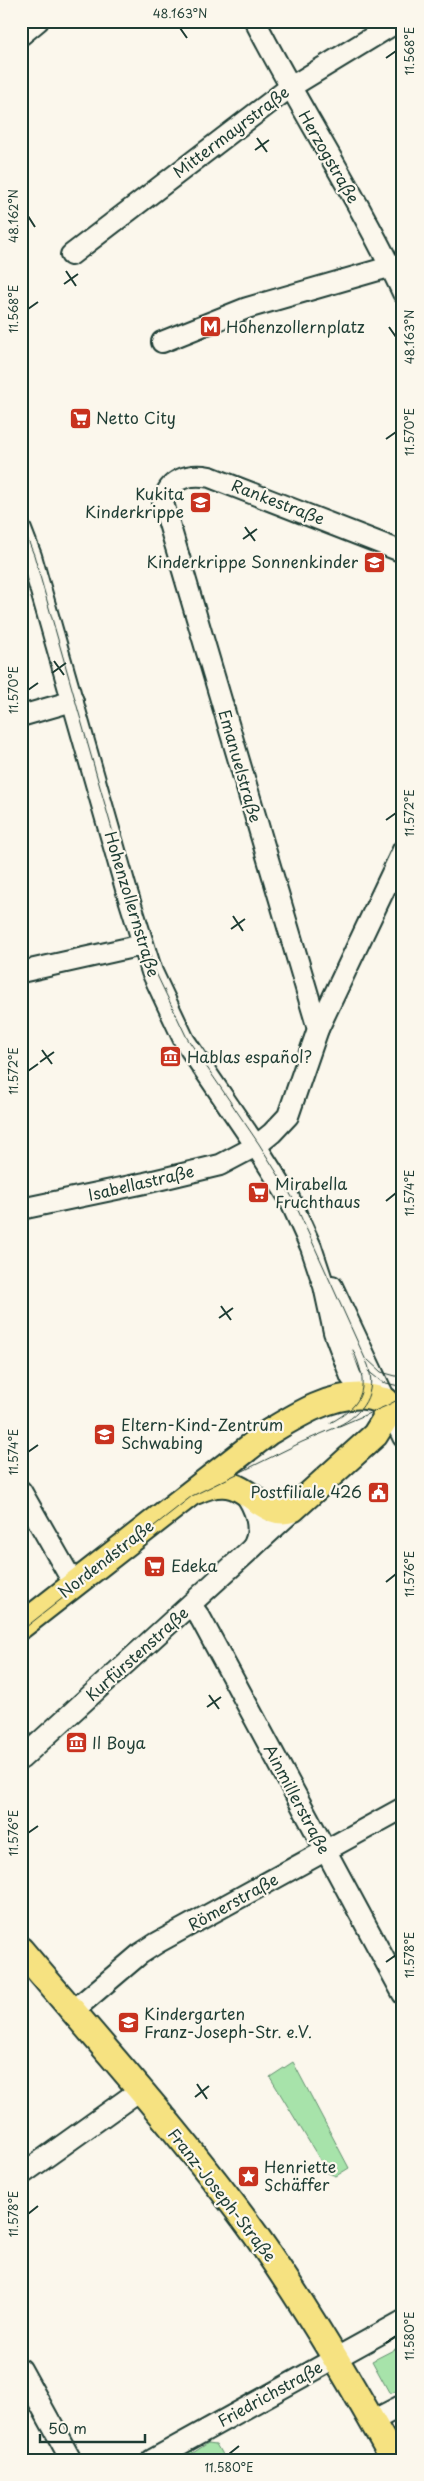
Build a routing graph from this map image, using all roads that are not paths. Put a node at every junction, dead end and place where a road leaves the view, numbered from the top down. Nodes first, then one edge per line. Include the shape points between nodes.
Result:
1 (38, 21) edge
2 (255, 21) edge
3 (399, 21) edge
4 (21, 35) edge
5 (289, 88) junction
6 (70, 255) dead end
7 (397, 265) edge
8 (403, 293) edge
9 (162, 342) dead end
10 (163, 503) joint
11 (21, 530) edge
12 (403, 552) edge
13 (73, 701) junction
14 (21, 716) edge
15 (403, 850) edge
16 (142, 945) junction
17 (21, 972) edge
18 (318, 1029) junction
19 (256, 1146) junction
20 (21, 1209) edge
21 (311, 1247) junction
22 (349, 1372) junction
23 (394, 1396) edge
24 (343, 1398) junction
25 (403, 1437) edge
26 (247, 1448) junction
27 (241, 1490) junction
28 (21, 1491) edge
29 (191, 1493) junction
30 (299, 1505) junction
31 (252, 1548) junction
32 (74, 1584) junction
33 (191, 1605) junction
34 (21, 1626) edge
35 (21, 1759) edge
36 (403, 1808) edge
37 (324, 1851) junction
38 (21, 1950) edge
39 (403, 1994) edge
40 (73, 2011) junction
41 (140, 2090) junction
42 (21, 2175) edge
43 (403, 2321) edge
44 (335, 2357) junction
45 (21, 2369) edge
46 (403, 2405) edge
47 (372, 2421) junction
48 (71, 2460) edge
49 (152, 2460) edge
50 (394, 2460) edge

1 - 4 street
2 - 5 street, Herzogstraße
3 - 5 street, Mittermayrstraße
5 - 6 street, Mittermayrstraße
5 - 7 street, Herzogstraße
7 - 8 street, Herzogstraße
7 - 9 street via 247,308
10 - 12 street, Rankestraße via 165,493 178,480 188,475 210,477
10 - 18 street, Emanuelstraße
11 - 13 street, Hohenzollernstraße
13 - 14 street
13 - 16 street, Hohenzollernstraße
15 - 18 street, Isabellastraße
16 - 17 street
16 - 19 street, Hohenzollernstraße via 180,1033
18 - 19 street, Isabellastraße via 288,1116
19 - 20 street, Isabellastraße via 220,1165
19 - 21 street, Hohenzollernstraße via 289,1198
21 - 22 street, Hohenzollernstraße via 334,1332
21 - 23 street, Hohenzollernstraße
22 - 23 street, Hohenzollernstraße via 362,1389
22 - 24 street via 349,1384
23 - 24 main road, Nordendstraße
23 - 25 street, Hohenzollernstraße
23 - 30 main road via 375,1435
24 - 26 main road, Nordendstraße via 290,1420
26 - 27 main road via 238,1473
26 - 29 main road, Nordendstraße
27 - 29 main road via 219,1484
27 - 30 main road via 275,1510 289,1510
27 - 31 street via 253,1508 257,1522 257,1537
28 - 32 street
29 - 32 main road, Nordendstraße
30 - 31 street, Kurfürstenstraße
31 - 33 street, Kurfürstenstraße
32 - 34 main road, Nordendstraße
33 - 35 street, Kurfürstenstraße
33 - 37 street, Ainmillerstraße via 201,1618
36 - 37 street, Römerstraße
37 - 39 street, Ainmillerstraße
37 - 40 street, Römerstraße via 140,1954
38 - 40 main road, Franz-Joseph-Straße
40 - 41 main road, Franz-Joseph-Straße
41 - 42 street
41 - 44 main road, Franz-Joseph-Straße via 253,2232
43 - 44 street, Friedrichstraße
44 - 47 main road, Franz-Joseph-Straße
44 - 49 street, Friedrichstraße
45 - 48 street
46 - 47 street
47 - 50 main road, Franz-Joseph-Straße

